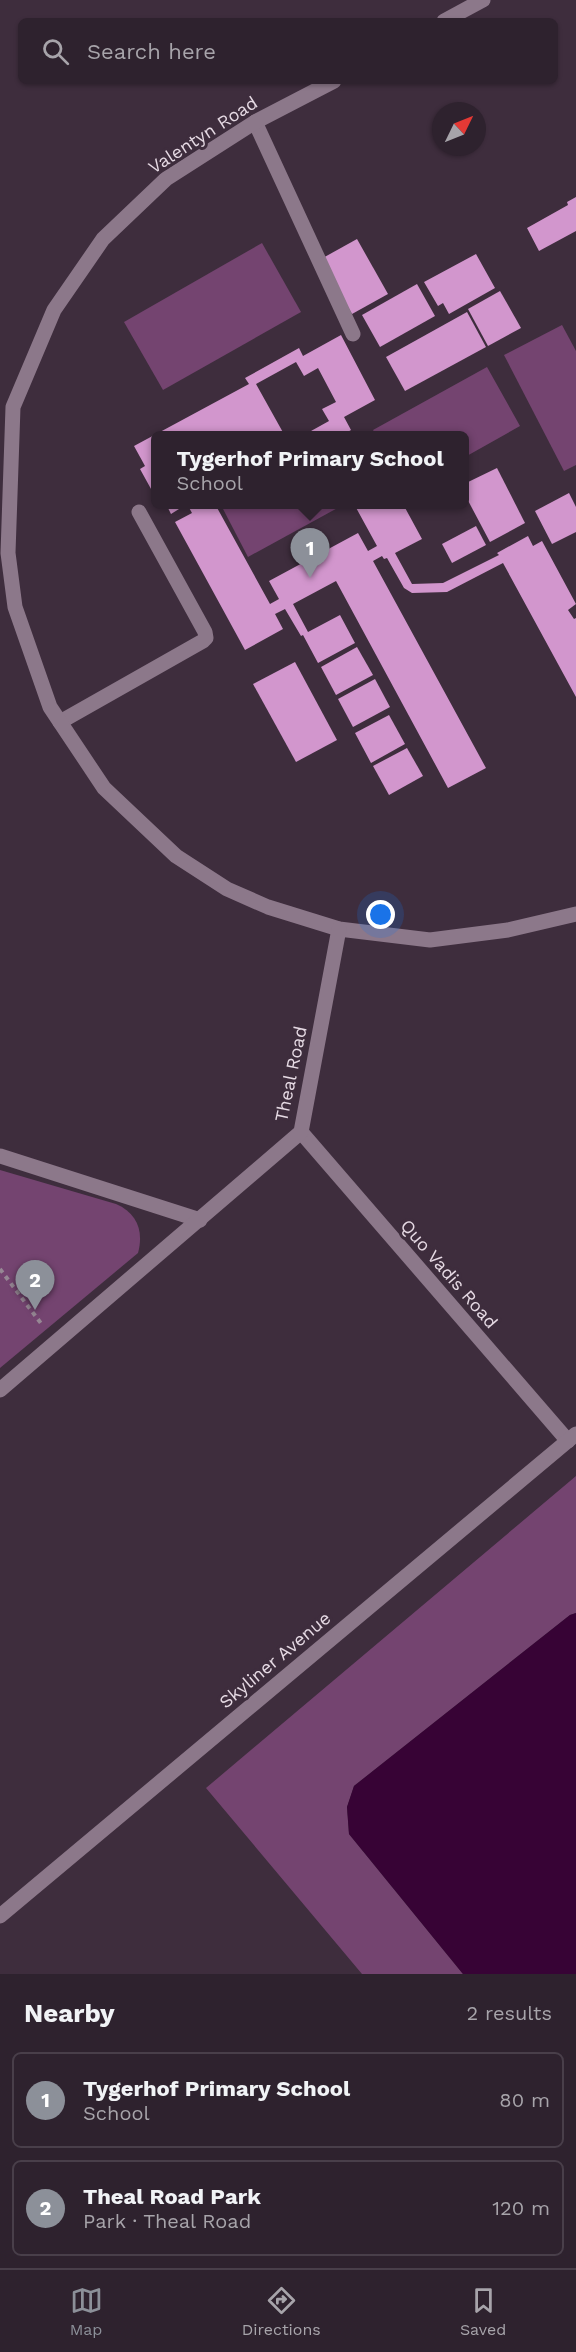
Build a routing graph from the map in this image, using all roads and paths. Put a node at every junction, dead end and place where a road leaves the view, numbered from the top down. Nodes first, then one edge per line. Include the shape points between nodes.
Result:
1 (483, 0) edge
2 (450, 18) edge
3 (328, 84) edge
4 (255, 122) junction
5 (354, 334) dead end
6 (7, 406) edge
7 (139, 512) dead end
8 (60, 722) junction
9 (576, 914) edge
10 (339, 929) junction
11 (301, 1132) junction
12 (0, 1156) edge
13 (200, 1220) junction
14 (0, 1269) edge
15 (56, 1342) junction
16 (0, 1390) edge
17 (572, 1437) edge
18 (0, 1916) edge

1 - 2 street
3 - 4 street, Valentyn Road
4 - 5 street
4 - 6 street, Valentyn Road via 166,179 103,239 54,310
6 - 8 street, Valentyn Road via 8,553 15,608 50,707
7 - 8 street via 206,638
8 - 10 street, Valentyn Road via 104,788 177,856 227,889 268,907
9 - 10 street, Valentyn Road via 508,930 430,940
10 - 11 street, Theal Road
11 - 13 street, Theal Road
11 - 17 street, Quo Vadis Road
12 - 13 street
13 - 15 street, Theal Road
14 - 15 path
15 - 16 street, Theal Road
17 - 18 street, Skyliner Avenue

